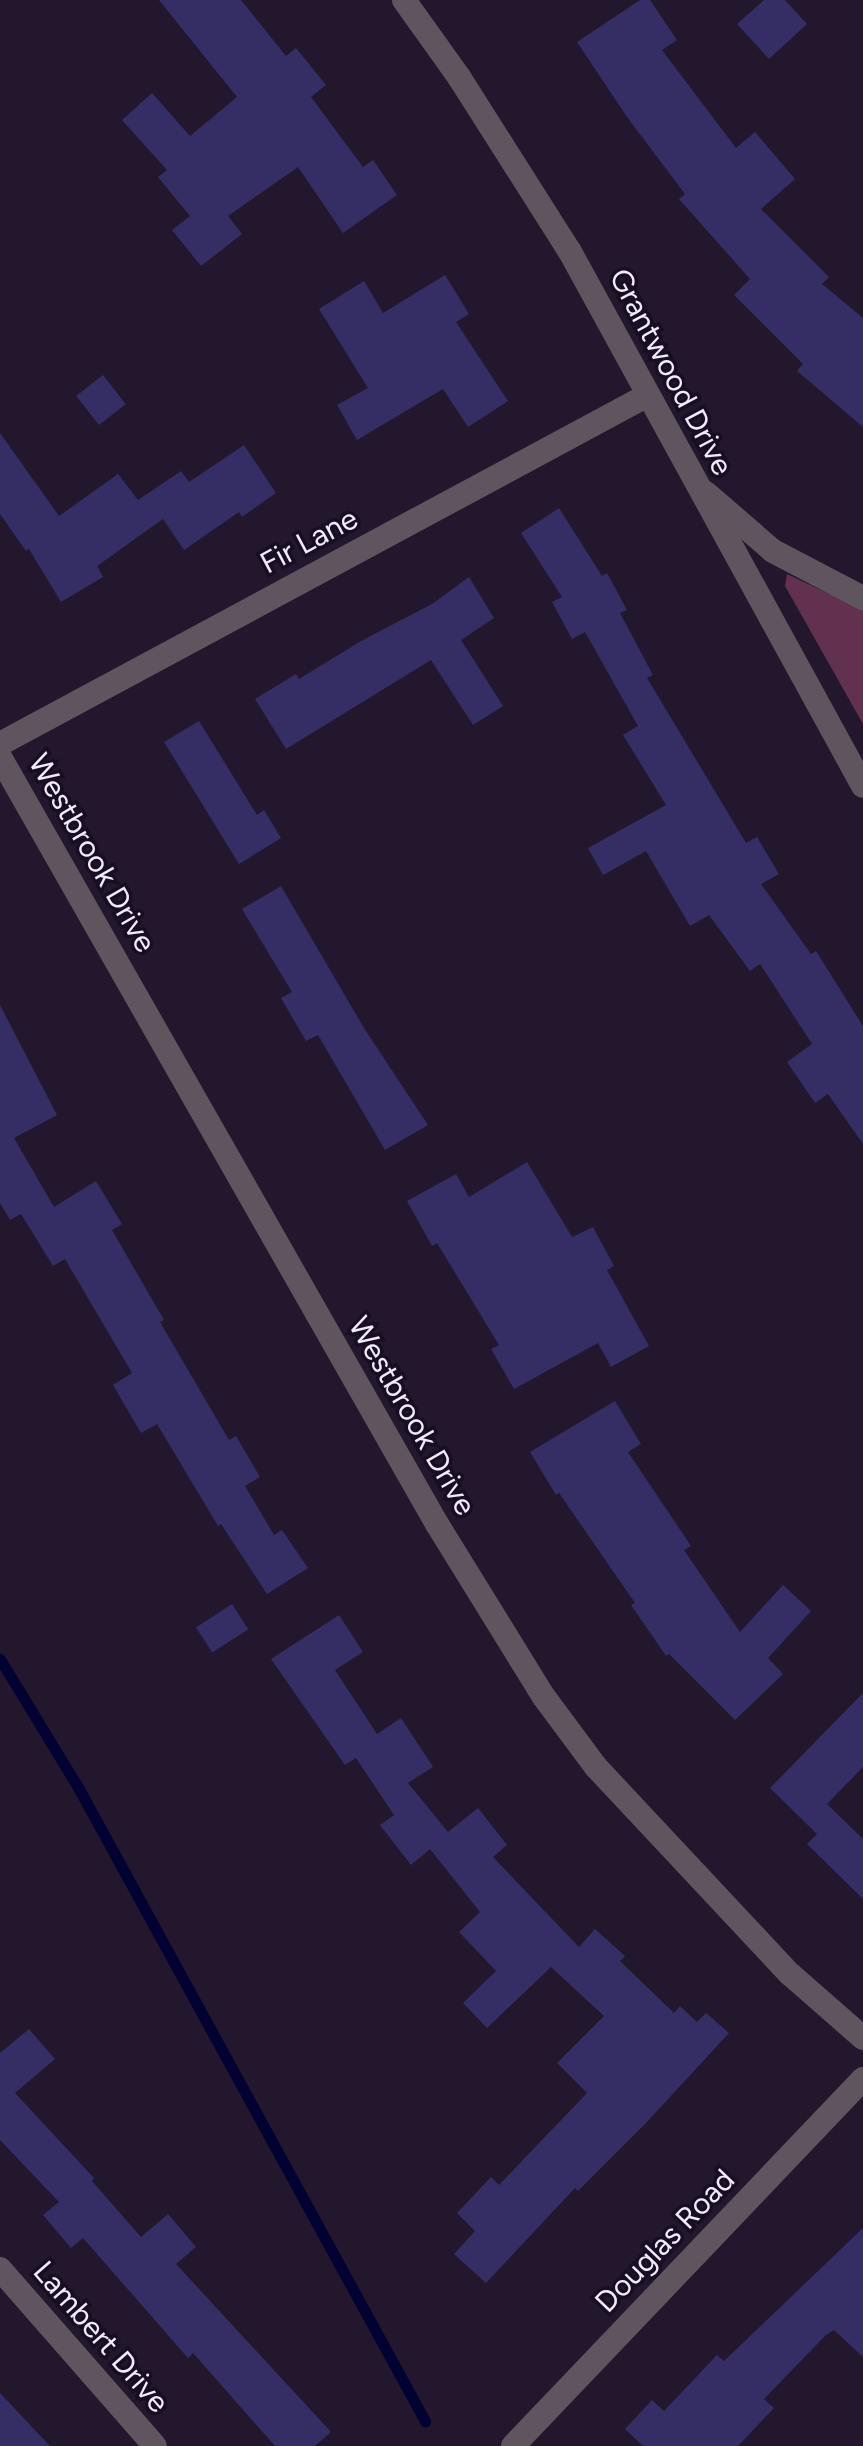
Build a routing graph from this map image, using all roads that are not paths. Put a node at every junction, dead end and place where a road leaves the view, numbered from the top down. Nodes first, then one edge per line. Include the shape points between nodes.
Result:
1 (404, 0) edge
2 (648, 395) junction
3 (693, 481) junction
4 (863, 598) edge
5 (0, 744) edge
6 (3, 769) edge
7 (863, 786) edge
8 (863, 2038) edge
9 (863, 2079) edge
10 (0, 2269) edge
11 (155, 2446) edge
12 (513, 2446) edge

1 - 2 street, Grantwood Drive via 569,250
2 - 3 street, Grantwood Drive
2 - 5 street, Fir Lane
3 - 4 street via 773,551
3 - 7 street, Grantwood Drive
6 - 8 street, Westbrook Drive via 437,1524 544,1697 596,1767 769,1951
9 - 12 street, Douglas Road
10 - 11 street, Lambert Drive

